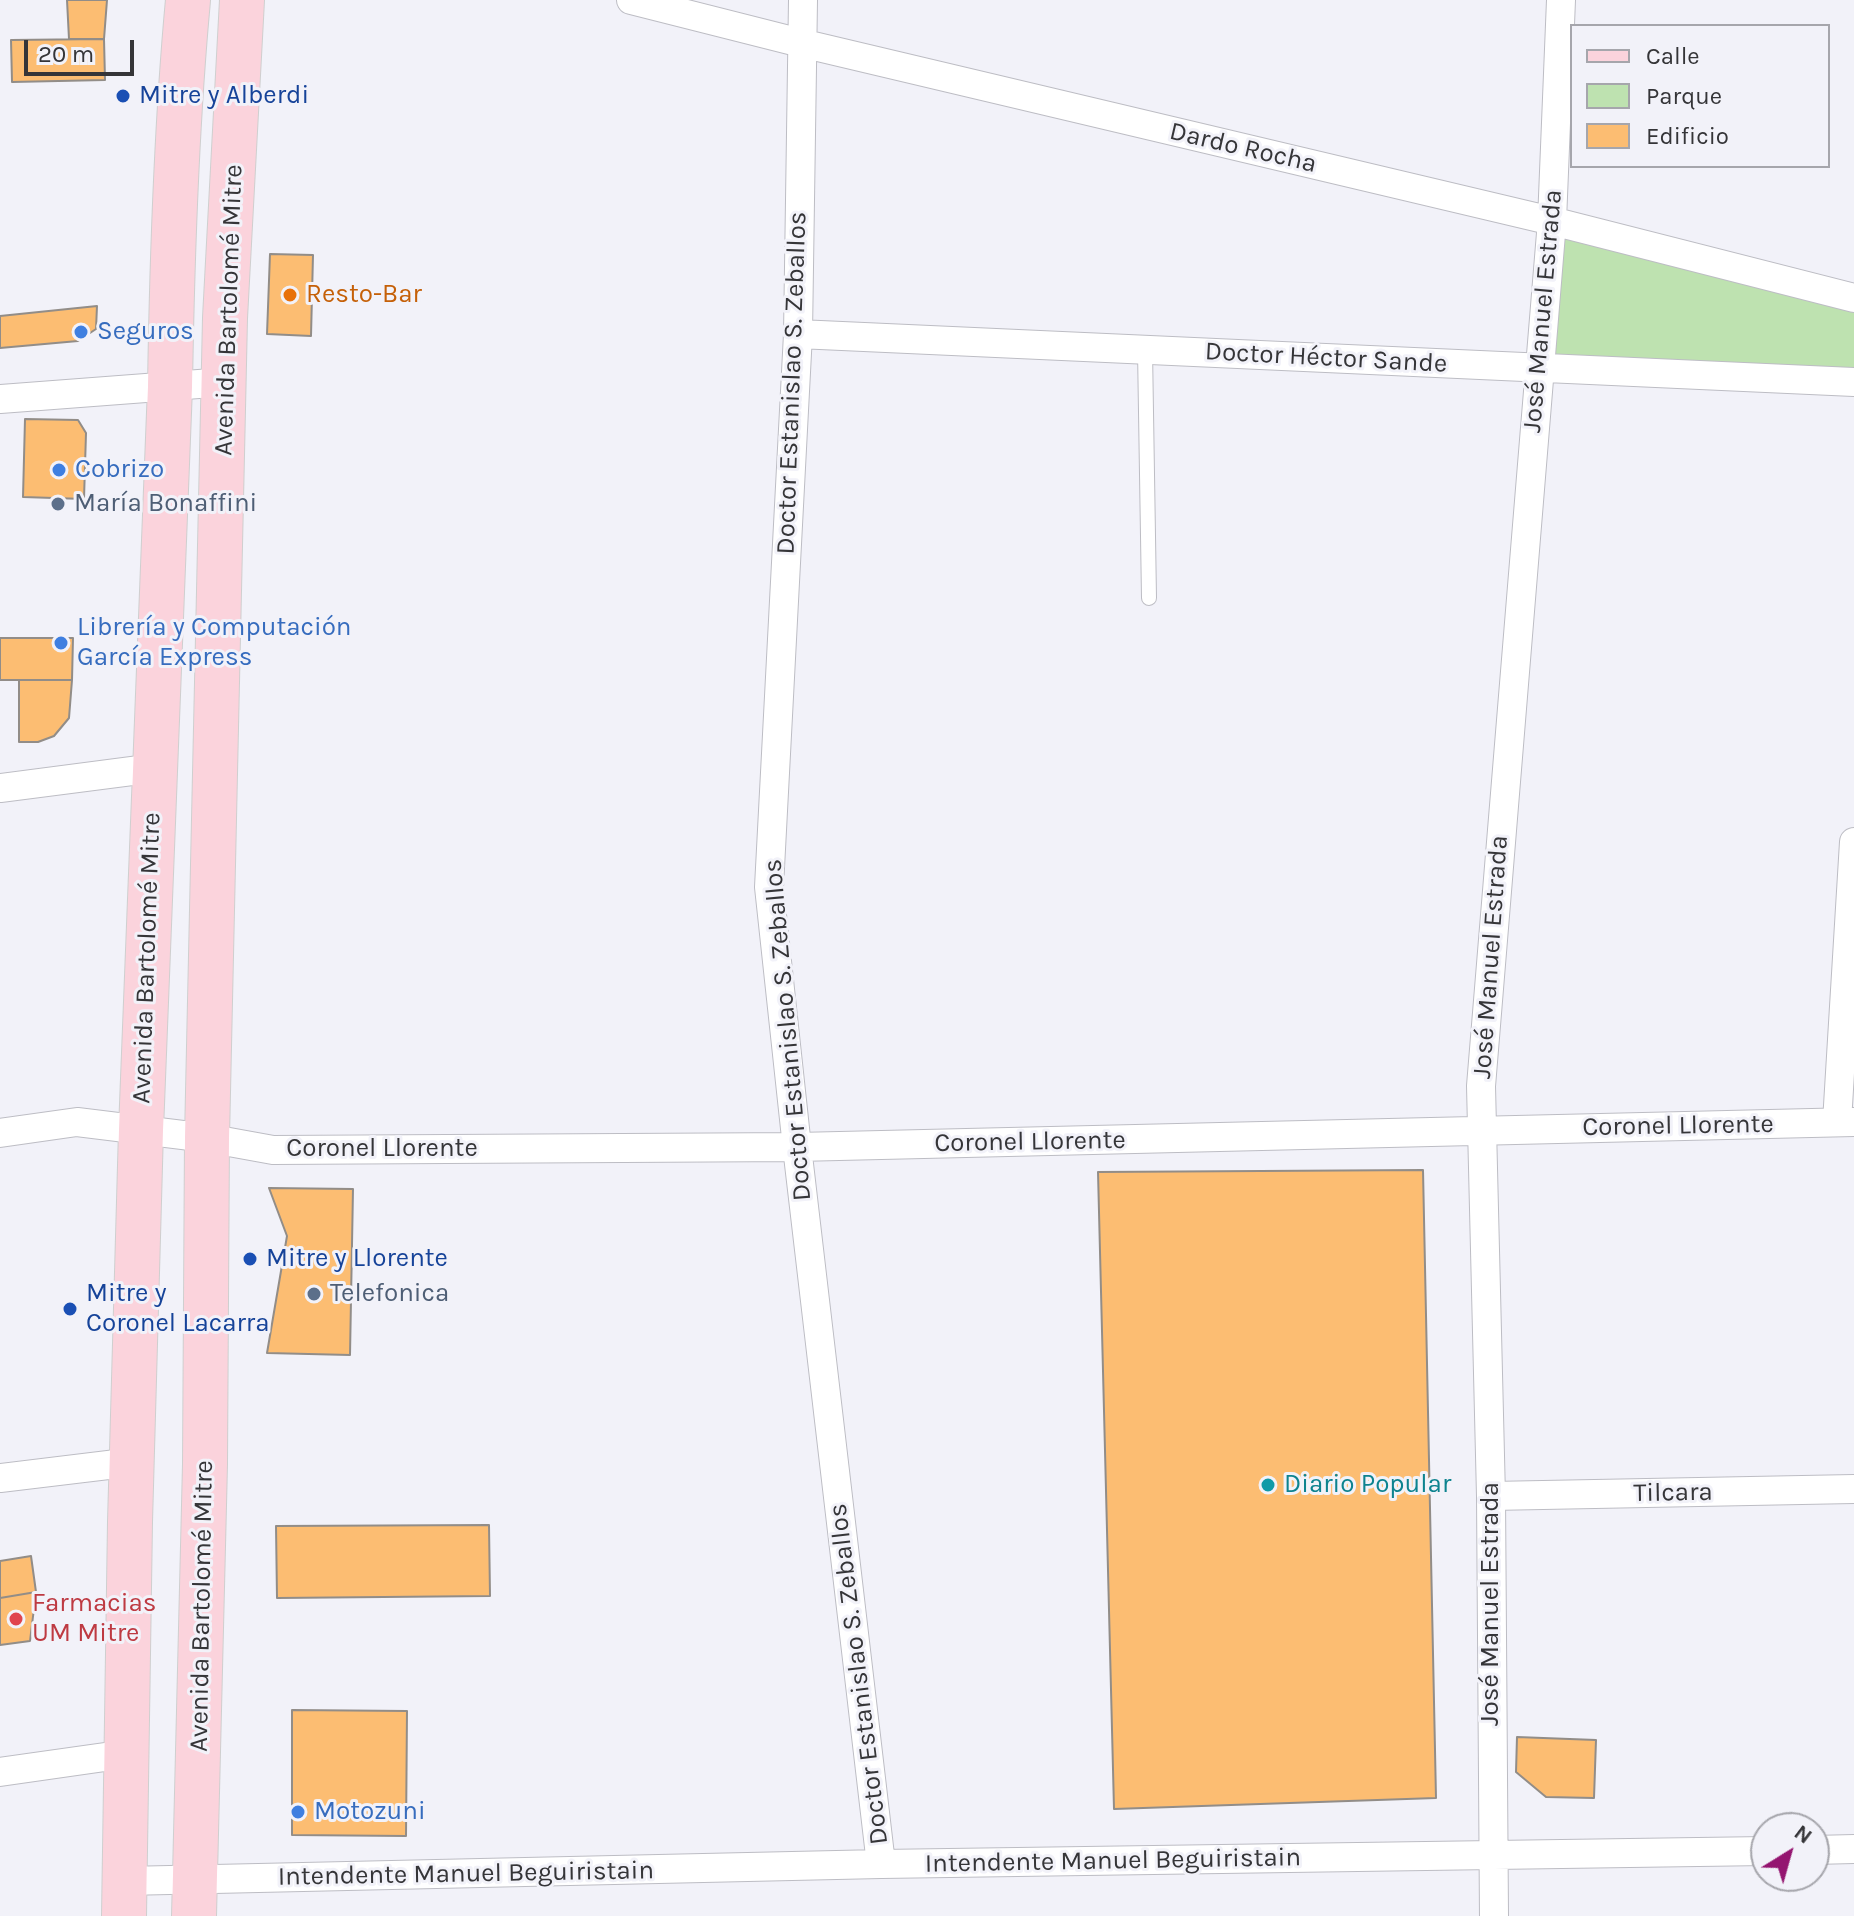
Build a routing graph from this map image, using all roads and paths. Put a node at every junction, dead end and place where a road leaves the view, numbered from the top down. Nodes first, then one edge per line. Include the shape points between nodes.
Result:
1 (188, 0) edge
2 (242, 0) edge
3 (631, 0) edge
4 (803, 0) edge
5 (1561, 0) edge
6 (801, 43) junction
7 (1552, 221) junction
8 (1854, 298) edge
9 (798, 334) junction
10 (1145, 350) junction
11 (1538, 368) junction
12 (225, 382) junction
13 (1854, 382) edge
14 (170, 387) junction
15 (0, 399) edge
16 (1149, 598) dead end
17 (155, 768) junction
18 (0, 788) edge
19 (1854, 842) edge
20 (1846, 1122) edge
21 (141, 1130) junction
22 (1482, 1131) junction
23 (0, 1133) edge
24 (207, 1138) junction
25 (797, 1147) junction
26 (133, 1462) junction
27 (0, 1478) edge
28 (1854, 1489) edge
29 (1491, 1496) junction
30 (126, 1754) junction
31 (0, 1772) edge
32 (1854, 1849) edge
33 (1830, 1850) edge
34 (1750, 1851) edge
35 (1493, 1855) junction
36 (881, 1864) junction
37 (125, 1898) edge
38 (195, 1898) edge
39 (1494, 1916) edge

1 - 14 main road, Avenida Bartolomé Mitre via 179,94
2 - 12 main road, Avenida Bartolomé Mitre
3 - 6 street, Dardo Rocha
4 - 6 street, Doctor Estanislao S. Zeballos
5 - 7 street, José Manuel Estrada
6 - 7 street, Dardo Rocha
6 - 9 street, Doctor Estanislao S. Zeballos
7 - 8 street, Dardo Rocha
7 - 11 street, José Manuel Estrada
9 - 10 street, Doctor Héctor Sande
9 - 25 street, Doctor Estanislao S. Zeballos via 769,887
10 - 11 street, Doctor Héctor Sande
10 - 16 lane
11 - 13 street, Doctor Héctor Sande
11 - 22 street, José Manuel Estrada via 1481,1086
12 - 14 street
12 - 24 main road, Avenida Bartolomé Mitre
14 - 15 street
14 - 17 main road, Avenida Bartolomé Mitre
17 - 18 street
17 - 21 main road, Avenida Bartolomé Mitre
19 - 20 street
20 - 22 street, Coronel Llorente
21 - 23 street, Coronel Llorente via 77,1122
21 - 24 street, Coronel Llorente
21 - 26 main road, Avenida Bartolomé Mitre
22 - 25 street, Coronel Llorente
22 - 29 street, José Manuel Estrada
24 - 25 street, Coronel Llorente via 273,1150
24 - 38 main road, Avenida Bartolomé Mitre
25 - 36 street, Doctor Estanislao S. Zeballos
26 - 27 street
26 - 30 main road, Avenida Bartolomé Mitre
28 - 29 street, Tilcara
29 - 35 street, José Manuel Estrada
30 - 31 street
30 - 37 main road, Avenida Bartolomé Mitre
32 - 33 street
34 - 35 street, Intendente Manuel Beguiristain
35 - 36 street, Intendente Manuel Beguiristain
35 - 39 street, José Manuel Estrada
36 - 38 street, Intendente Manuel Beguiristain
37 - 38 street, Intendente Manuel Beguiristain

